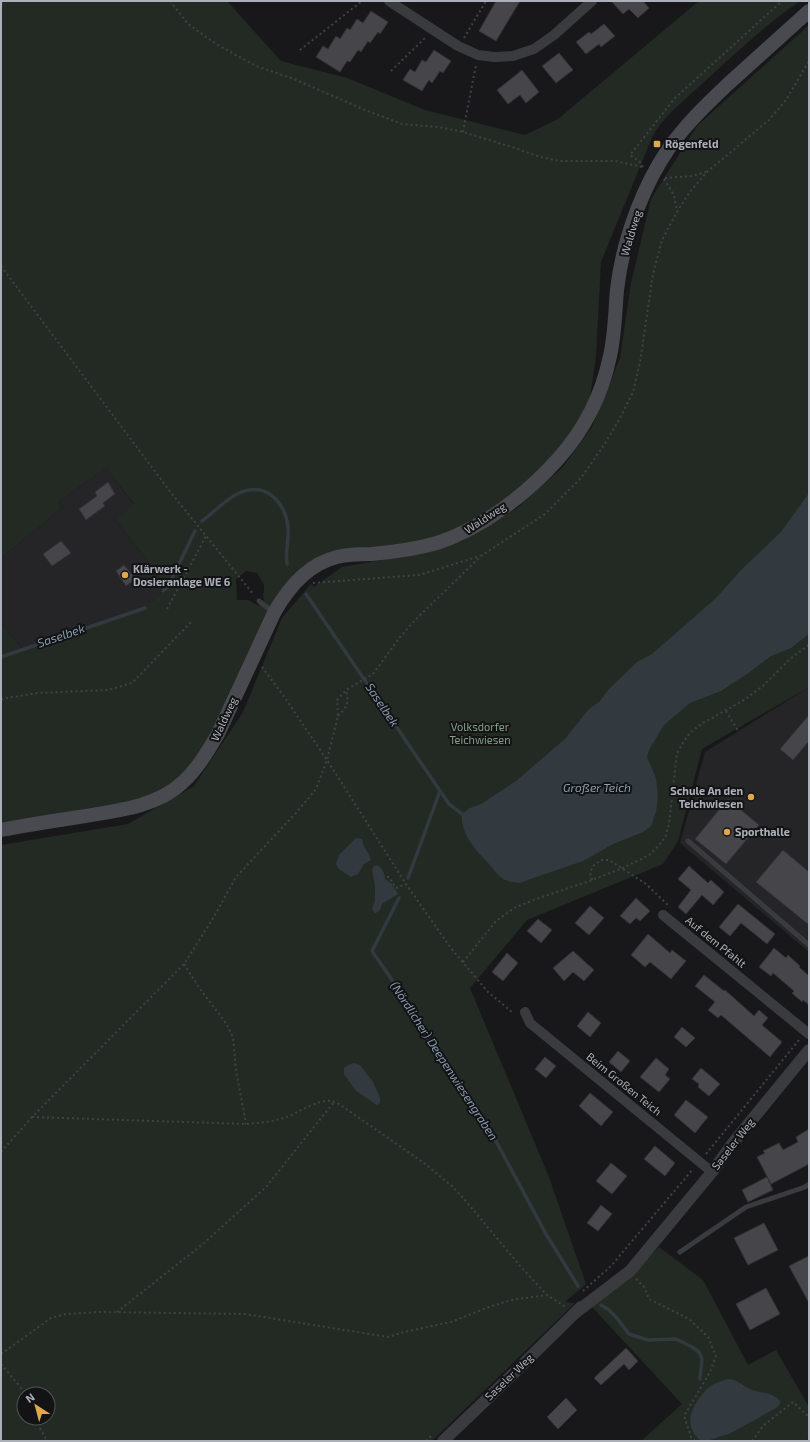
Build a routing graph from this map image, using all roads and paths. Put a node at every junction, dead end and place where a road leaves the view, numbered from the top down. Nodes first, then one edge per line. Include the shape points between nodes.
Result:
1 (6, 1) edge
2 (170, 1) edge
3 (362, 1) edge
4 (388, 1) edge
5 (486, 1) edge
6 (592, 1) edge
7 (782, 1) edge
8 (1, 4) edge
9 (809, 11) edge
10 (433, 30) junction
11 (458, 46) junction
12 (300, 50) dead end
13 (478, 55) junction
14 (391, 71) dead end
15 (462, 132) junction
16 (707, 172) dead end
17 (657, 175) junction
18 (677, 212) dead end
19 (1, 266) edge
20 (206, 536) junction
21 (481, 556) dead end
22 (318, 579) dead end
23 (259, 601) joint
24 (167, 609) dead end
25 (274, 613) junction
26 (191, 622) dead end
27 (809, 646) edge
28 (254, 655) junction
29 (373, 674) dead end
30 (346, 690) junction
31 (1, 699) edge
32 (726, 711) junction
33 (338, 716) junction
34 (739, 732) dead end
35 (326, 760) junction
36 (1, 830) edge
37 (688, 841) dead end
38 (623, 868) junction
39 (387, 877) dead end
40 (592, 880) junction
41 (406, 884) junction
42 (663, 915) joint
43 (809, 945) edge
44 (463, 962) junction
45 (184, 964) junction
46 (525, 1012) joint
47 (808, 1033) edge
48 (809, 1050) edge
49 (334, 1102) junction
50 (32, 1117) junction
51 (246, 1124) junction
52 (1, 1152) edge
53 (699, 1161) junction
54 (712, 1172) junction
55 (809, 1184) edge
56 (680, 1252) dead end
57 (624, 1264) junction
58 (583, 1291) dead end
59 (547, 1295) junction
60 (116, 1313) junction
61 (575, 1313) junction
62 (1, 1354) edge
63 (1, 1364) edge
64 (19, 1386) edge
65 (809, 1417) edge
66 (40, 1426) edge
67 (440, 1436) edge
68 (47, 1441) edge
69 (426, 1441) edge
70 (695, 1441) edge
71 (752, 1441) edge

1 - 8 path
2 - 15 path via 188,24 216,44 256,66 402,124
3 - 12 path
4 - 10 street
5 - 11 path
6 - 13 street via 534,49 513,56
7 - 17 path via 675,98 630,155
9 - 17 main road, Waldweg via 691,120 667,151
10 - 11 street
10 - 14 path
11 - 13 street
13 - 15 path
15 - 17 path via 560,161 615,161
16 - 17 path via 692,176
17 - 18 path via 674,195
17 - 25 main road, Waldweg via 637,210 624,251 611,348 601,388 581,429 558,459 534,483 500,510 452,538 420,548 340,556 318,565 288,590
19 - 20 path
20 - 23 path
20 - 24 path
21 - 22 path via 419,575 310,583
23 - 25 lane
25 - 28 main road, Waldweg
26 - 31 path via 132,683 108,690 37,693
27 - 32 path via 790,659 763,686
28 - 35 path
28 - 36 main road, Waldweg via 211,746 182,784 169,793 124,810
29 - 30 path
30 - 33 path via 337,700
30 - 33 path via 346,708
32 - 34 path
32 - 38 path via 692,731 677,753 669,824 665,838 651,854
33 - 35 path
35 - 41 path
35 - 45 path via 316,789 236,877
37 - 43 lane
38 - 40 path
38 - 40 path via 609,860 601,860 593,866 590,873
38 - 42 path via 671,906
39 - 41 path via 396,888
40 - 44 path via 514,908 496,921
41 - 44 path
42 - 47 street, Auf dem Pfahlt
44 - 46 path via 488,992 512,1012
45 - 50 path
45 - 51 path via 233,1037
46 - 53 street, Beim Großen Teich via 530,1023
47 - 53 path
48 - 54 street, Saseler Weg
49 - 51 path via 318,1103 271,1122
49 - 59 path via 424,1163 453,1187
49 - 60 path via 266,1187 203,1244
50 - 51 path
50 - 52 path
53 - 54 street, Beim Großen Teich
53 - 57 path
54 - 57 street, Saseler Weg via 656,1237
55 - 56 lane via 746,1207
57 - 58 path via 611,1266
57 - 61 street, Saseler Weg
57 - 70 path via 644,1287 649,1299 689,1319 708,1337 716,1356 710,1372 684,1416
59 - 60 path via 511,1300 451,1322 388,1337 245,1314
59 - 61 path
60 - 62 path via 66,1314 51,1318
61 - 67 street, Saseler Weg via 514,1373
63 - 64 path
65 - 71 path via 793,1402 763,1426
66 - 68 path
67 - 69 path

